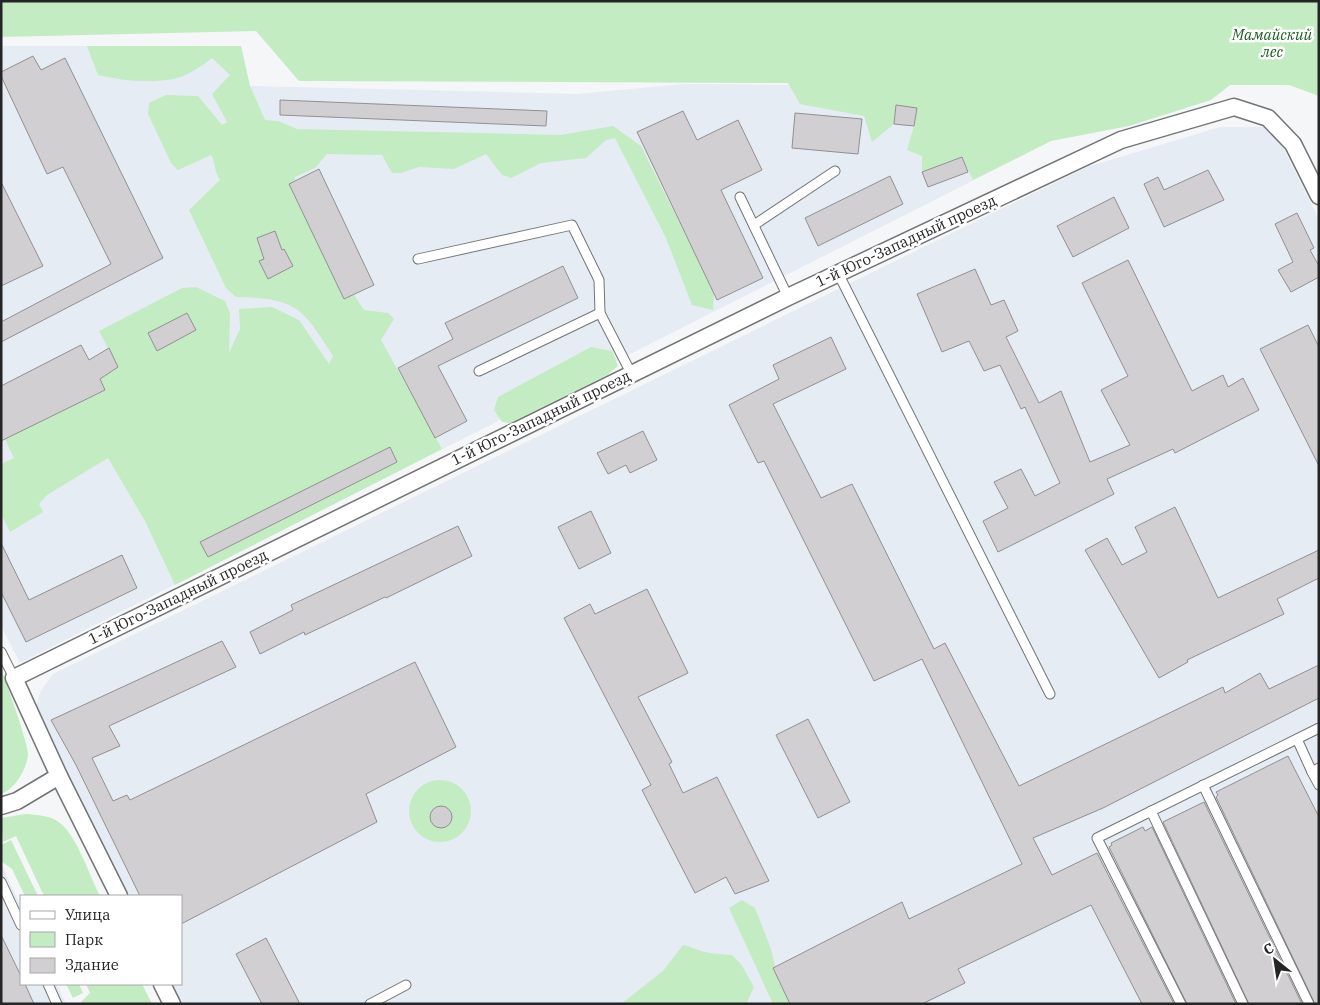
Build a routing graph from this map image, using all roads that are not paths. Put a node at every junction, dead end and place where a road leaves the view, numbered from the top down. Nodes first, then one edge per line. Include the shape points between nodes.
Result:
1 (835, 171) dead end
2 (1319, 196) edge
3 (740, 197) dead end
4 (754, 225) junction
5 (418, 259) dead end
6 (838, 273) junction
7 (788, 297) junction
8 (600, 313) junction
9 (479, 371) dead end
10 (631, 373) junction
11 (1, 652) edge
12 (14, 678) junction
13 (1050, 694) dead end
14 (1319, 728) edge
15 (1296, 739) junction
16 (1316, 770) edge
17 (59, 776) junction
18 (1204, 785) junction
19 (1319, 785) edge
20 (1, 806) edge
21 (1150, 811) junction
22 (1, 882) edge
23 (118, 895) edge
24 (20, 923) edge
25 (406, 984) dead end
26 (48, 985) edge
27 (162, 985) edge
28 (57, 1004) edge
29 (172, 1004) edge
30 (370, 1004) edge
31 (1181, 1004) edge
32 (1243, 1004) edge
33 (1310, 1004) edge

1 - 4 lane
2 - 6 street, 1-й Юго-Западный проезд via 1293,144 1268,118 1234,107 1121,140
3 - 4 lane
4 - 7 lane
5 - 8 lane via 572,225 599,280
6 - 7 street, 1-й Юго-Западный проезд
6 - 13 lane
7 - 10 street, 1-й Юго-Западный проезд
8 - 9 lane
8 - 10 lane
10 - 12 street, 1-й Юго-Западный проезд
11 - 12 lane
12 - 17 street
14 - 15 lane
15 - 16 lane
15 - 18 lane
16 - 19 lane
17 - 20 street
17 - 23 street
18 - 21 lane
18 - 33 lane
21 - 31 lane via 1097,838
21 - 32 lane
22 - 24 lane
25 - 30 lane
26 - 28 lane
27 - 29 street

